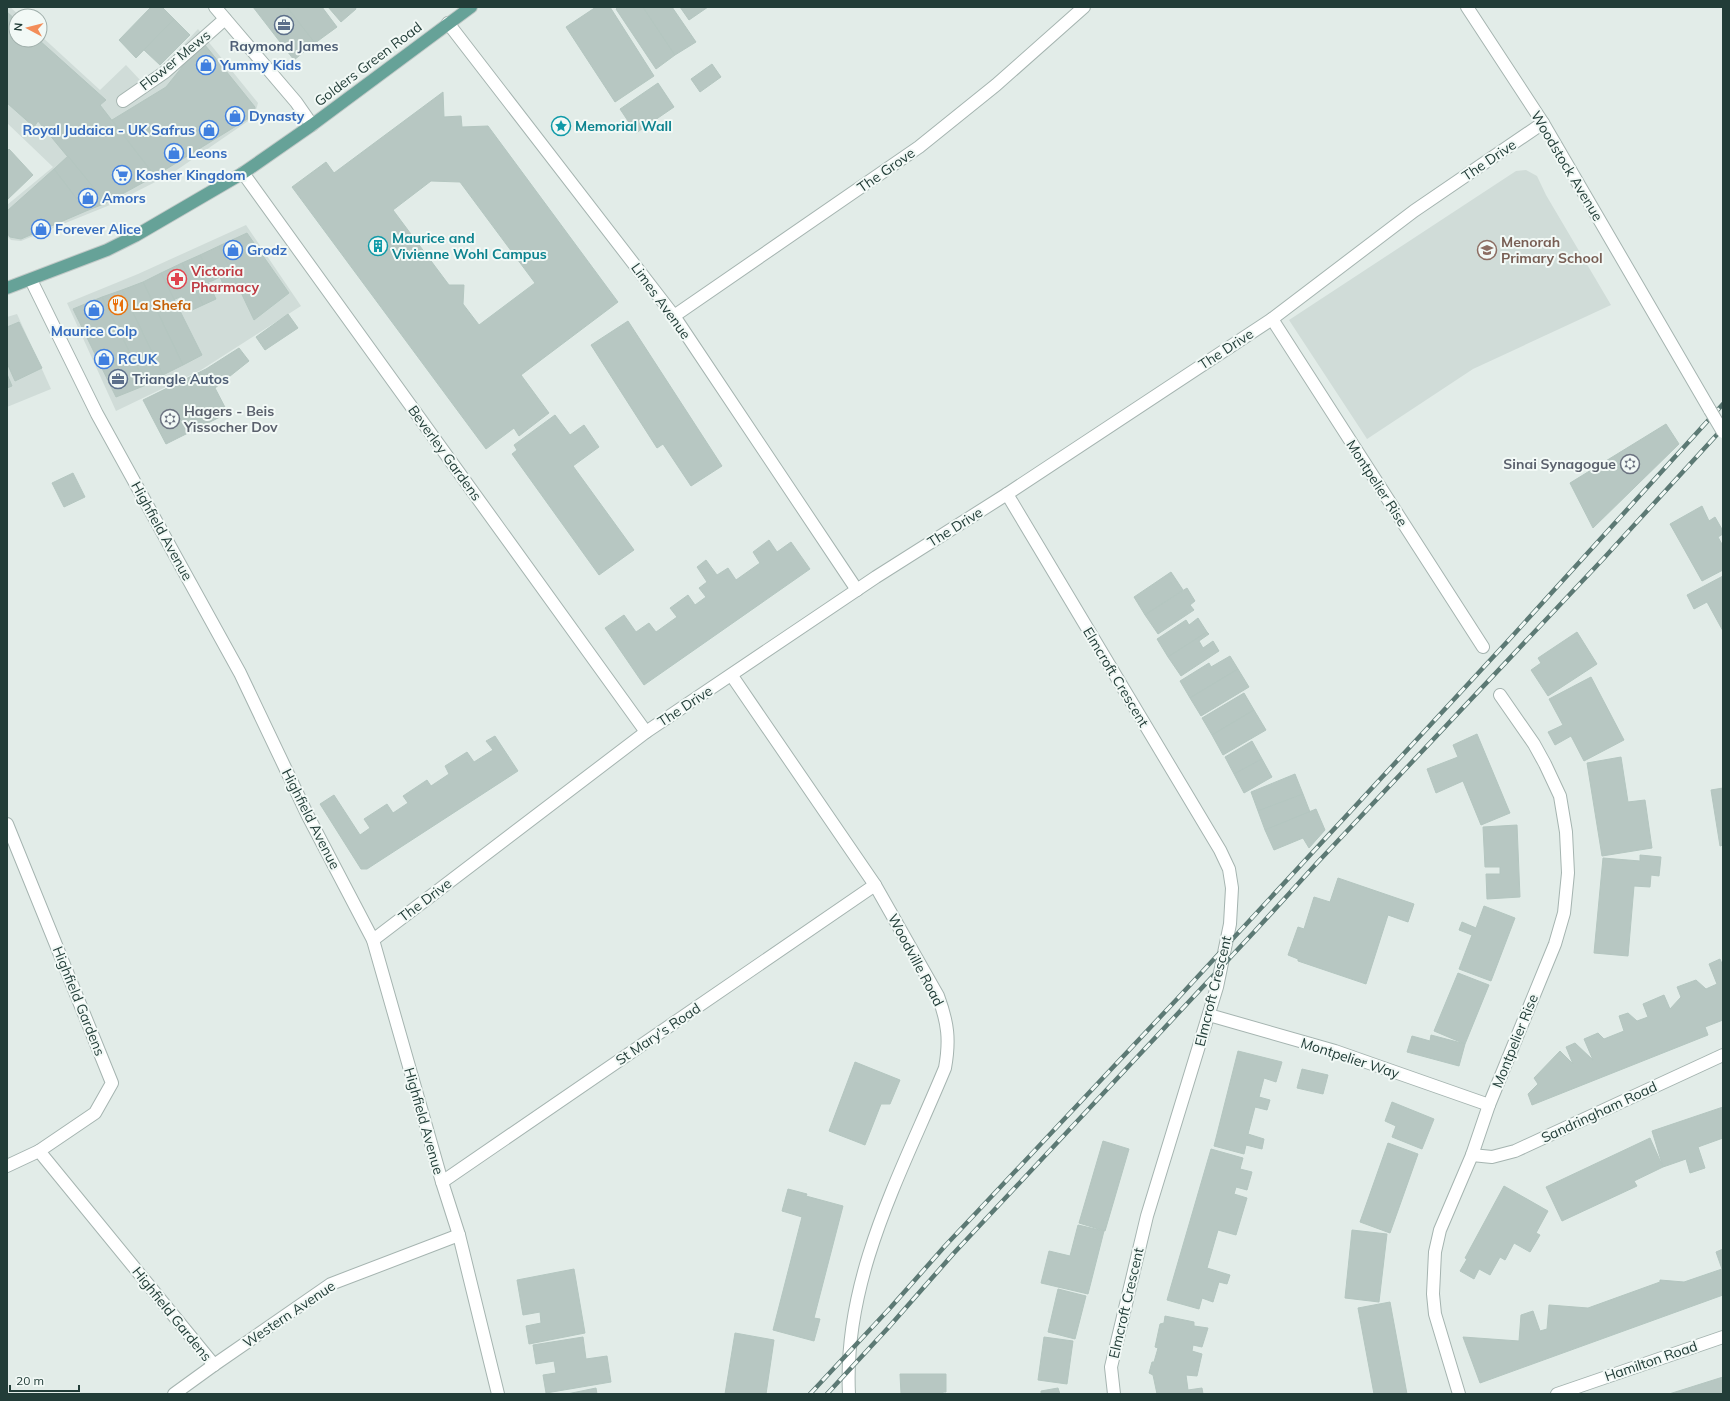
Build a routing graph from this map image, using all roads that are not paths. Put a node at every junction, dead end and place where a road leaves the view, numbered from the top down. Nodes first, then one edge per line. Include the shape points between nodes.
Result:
1 (215, 7) edge
2 (471, 7) edge
3 (1084, 7) edge
4 (1467, 7) edge
5 (225, 19) junction
6 (448, 23) junction
7 (123, 101) dead end
8 (1543, 123) junction
9 (312, 125) junction
10 (243, 173) junction
11 (31, 280) junction
12 (7, 288) edge
13 (674, 316) junction
14 (1272, 319) junction
15 (1723, 432) edge
16 (1007, 494) junction
17 (857, 590) junction
18 (1483, 647) dead end
19 (732, 676) junction
20 (1500, 695) dead end
21 (646, 732) junction
22 (7, 824) edge
23 (875, 885) junction
24 (373, 940) junction
25 (1209, 1015) junction
26 (1723, 1055) edge
27 (1489, 1105) junction
28 (39, 1151) junction
29 (1472, 1155) junction
30 (7, 1166) edge
31 (442, 1182) junction
32 (459, 1235) junction
33 (1723, 1337) edge
34 (214, 1364) junction
35 (174, 1394) edge
36 (498, 1394) edge
37 (849, 1394) edge
38 (1114, 1394) edge
39 (1459, 1394) edge
40 (1557, 1394) edge

1 - 5 street
2 - 6 main road, Golders Green Road
3 - 13 street, The Grove via 996,85 919,148
4 - 8 street, Woodstock Avenue
5 - 7 street, Flower Mews via 165,72
5 - 9 street via 296,102
6 - 9 main road, Golders Green Road
6 - 13 street, Limes Avenue
8 - 14 street, The Drive via 1414,211
8 - 15 street, Woodstock Avenue, bridge
9 - 10 main road, Golders Green Road
10 - 11 main road, Golders Green Road via 136,236
10 - 21 street, Beverley Gardens
11 - 12 main road, Golders Green Road
11 - 24 street, Highfield Avenue via 97,414 240,673 308,816
13 - 17 street, Limes Avenue
14 - 16 street, The Drive
14 - 18 street, Montpelier Rise
16 - 17 street, The Drive
16 - 25 street, Elmcroft Crescent via 1220,850 1229,870 1232,888 1230,924
17 - 19 street, The Drive
19 - 21 street, The Drive
19 - 23 street, Woodville Road
20 - 27 street, Montpelier Rise via 1534,744 1560,796 1566,832 1568,873 1564,913 1555,944
21 - 24 street, The Drive
22 - 28 street, Highfield Gardens via 112,1083 96,1114
23 - 31 street, St Mary's Road
23 - 37 street, Woodville Road via 938,996 944,1012 948,1047 945,1068 868,1254 851,1336
24 - 31 street, Highfield Avenue
25 - 27 street, Montpelier Way via 1335,1051
25 - 38 street, Elmcroft Crescent via 1146,1216 1111,1367
26 - 29 street, Sandringham Road via 1515,1151 1492,1157
27 - 29 street, Montpelier Rise
28 - 30 street, Highfield Gardens
28 - 34 street, Highfield Gardens
29 - 39 street, Montpelier Rise via 1440,1230 1433,1273 1435,1314
31 - 32 street, Highfield Avenue
32 - 34 street, Western Avenue via 331,1284
32 - 36 street, Highfield Avenue
33 - 40 street, Hamilton Road
34 - 35 street, Western Avenue

